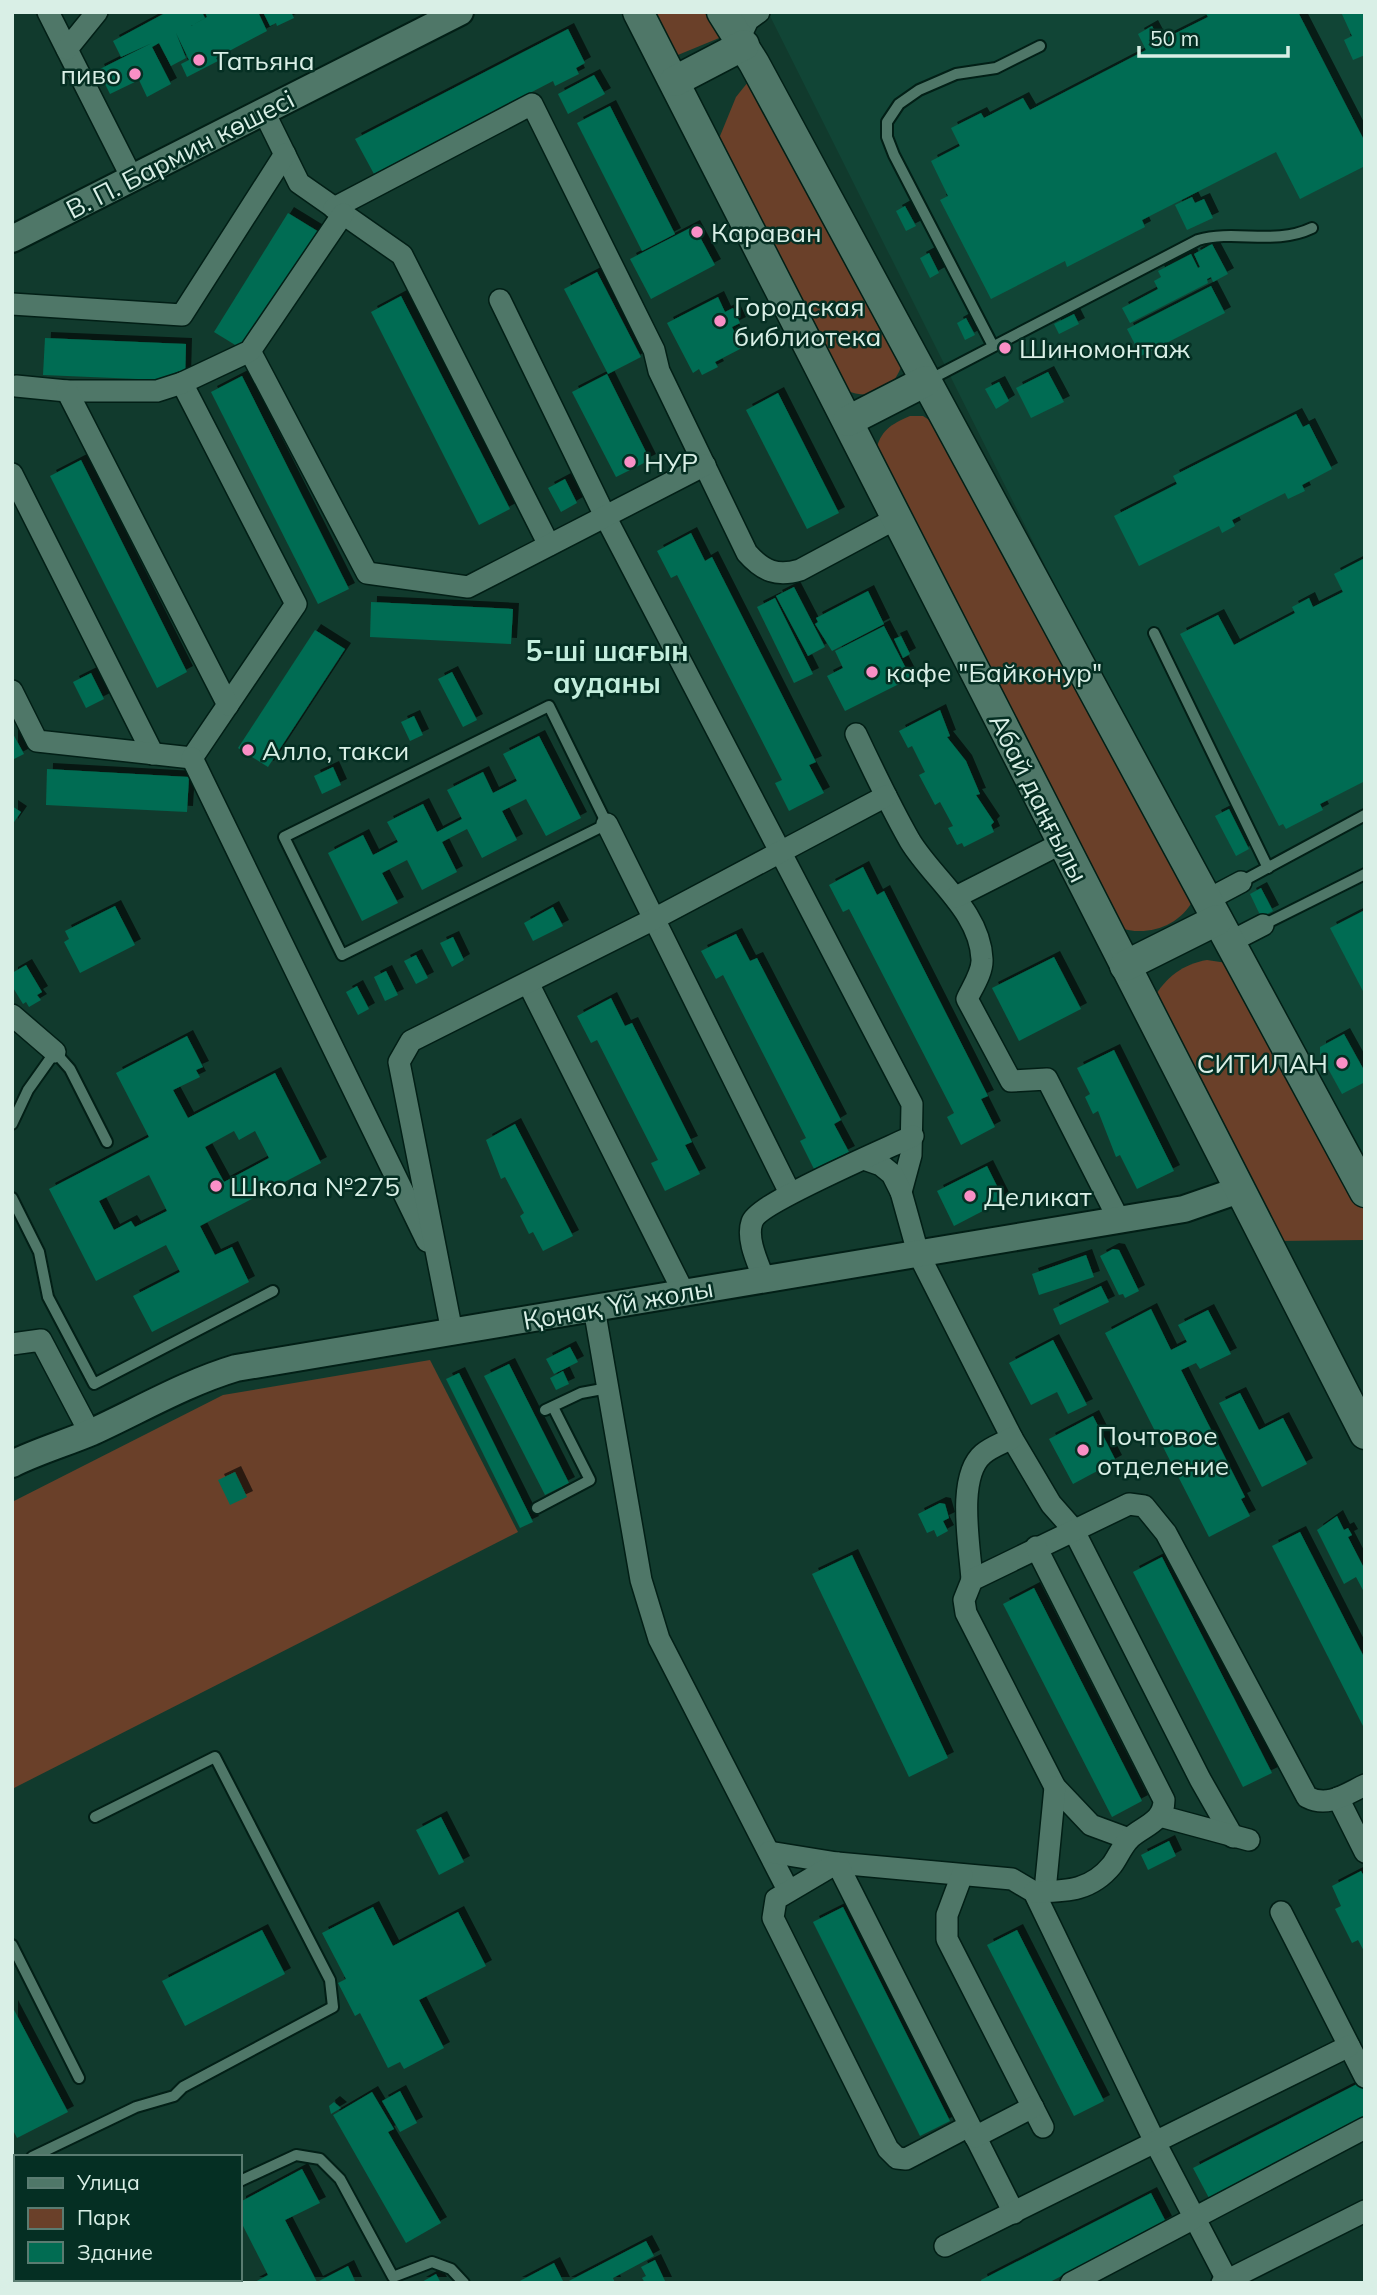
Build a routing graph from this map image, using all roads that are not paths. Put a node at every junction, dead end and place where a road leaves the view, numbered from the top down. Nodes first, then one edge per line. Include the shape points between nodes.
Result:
1 (48, 12) edge
2 (97, 12) edge
3 (460, 12) edge
4 (759, 12) edge
5 (638, 13) edge
6 (423, 21) edge
7 (734, 27) edge
8 (1040, 46) dead end
9 (67, 49) junction
10 (675, 81) junction
11 (264, 111) junction
12 (285, 154) junction
13 (132, 178) junction
14 (339, 211) junction
15 (1312, 228) dead end
16 (12, 239) edge
17 (500, 300) dead end
18 (12, 304) edge
19 (993, 346) junction
20 (250, 351) junction
21 (926, 381) junction
22 (182, 383) junction
23 (13, 385) edge
24 (67, 391) junction
25 (848, 421) junction
26 (705, 465) junction
27 (12, 474) edge
28 (605, 516) junction
29 (897, 518) junction
30 (549, 545) junction
31 (1154, 633) dead end
32 (12, 691) edge
33 (228, 705) junction
34 (856, 734) dead end
35 (153, 754) junction
36 (192, 758) junction
37 (886, 796) junction
38 (1365, 816) edge
39 (607, 824) junction
40 (1062, 843) junction
41 (780, 852) junction
42 (1268, 868) junction
43 (1365, 874) edge
44 (1241, 882) joint
45 (956, 897) junction
46 (654, 919) junction
47 (1218, 921) junction
48 (1263, 925) joint
49 (1125, 965) junction
50 (528, 983) junction
51 (12, 1015) edge
52 (55, 1052) junction
53 (12, 1124) edge
54 (914, 1136) junction
55 (107, 1142) dead end
56 (864, 1159) junction
57 (1239, 1190) junction
58 (901, 1192) junction
59 (1365, 1192) edge
60 (790, 1194) junction
61 (12, 1198) edge
62 (1119, 1220) junction
63 (918, 1253) junction
64 (437, 1259) junction
65 (764, 1279) junction
66 (273, 1291) dead end
67 (684, 1293) junction
68 (594, 1308) junction
69 (452, 1332) junction
70 (12, 1344) edge
71 (608, 1388) junction
72 (90, 1433) junction
73 (1365, 1434) edge
74 (1012, 1438) junction
75 (12, 1464) edge
76 (537, 1508) dead end
77 (1073, 1529) junction
78 (1037, 1547) junction
79 (972, 1580) junction
80 (1365, 1785) edge
81 (1055, 1787) junction
82 (1338, 1798) junction
83 (1160, 1816) junction
84 (95, 1817) dead end
85 (1129, 1839) junction
86 (769, 1852) junction
87 (1365, 1852) edge
88 (837, 1863) junction
89 (962, 1875) junction
90 (788, 1890) junction
91 (1039, 1891) junction
92 (1281, 1912) dead end
93 (12, 1945) edge
94 (1349, 2046) junction
95 (1365, 2077) edge
96 (79, 2078) dead end
97 (1033, 2107) junction
98 (1043, 2127) dead end
99 (1365, 2128) edge
100 (972, 2131) junction
101 (1156, 2144) junction
102 (36, 2155) edge
103 (242, 2180) edge
104 (1365, 2211) edge
105 (1014, 2213) junction
106 (1194, 2218) junction
107 (945, 2246) dead end
108 (1225, 2281) edge
109 (464, 2283) edge
110 (1070, 2283) edge

1 - 9 street
2 - 9 street
3 - 6 street, В. П. Бармин көшесі
4 - 7 street
5 - 10 main road, Абай даңғылы
6 - 11 street, В. П. Бармин көшесі
7 - 10 main road
7 - 21 main road
8 - 19 lane via 996,68 956,74 919,90 899,104 887,122 894,155
9 - 13 street
10 - 25 main road, Абай даңғылы
11 - 12 street
11 - 13 street, В. П. Бармин көшесі
12 - 14 street via 299,183
12 - 18 street via 182,315
13 - 16 street, В. П. Бармин көшесі
14 - 20 street
14 - 26 street via 532,104 654,350 659,371
14 - 30 street via 402,255
15 - 19 lane via 1278,239 1216,235 1198,240
17 - 28 street
19 - 21 lane
20 - 22 street
20 - 30 street via 367,573 468,587
21 - 25 main road
21 - 47 main road
22 - 24 street via 157,391
22 - 33 street via 296,604
23 - 24 street
24 - 33 street
25 - 29 main road, Абай даңғылы
26 - 28 street
26 - 29 street via 747,553 759,567 773,573 800,570
27 - 35 street
28 - 30 street
28 - 41 street
29 - 40 main road, Абай даңғылы
31 - 42 lane
32 - 35 street via 37,741
33 - 36 street
34 - 37 street
35 - 36 street
36 - 64 street
37 - 41 street
37 - 45 street via 931,871
38 - 42 lane
39 - 39 lane via 342,955 284,837 549,706
39 - 46 street
40 - 45 street
40 - 49 main road, Абай даңғылы
41 - 46 street
41 - 54 street via 912,1104
42 - 44 lane
43 - 48 lane
44 - 47 street
45 - 62 street via 979,940 983,962 967,999 1011,1081 1047,1079
46 - 50 street
46 - 60 street
47 - 48 street
47 - 49 main road
47 - 59 main road
49 - 57 main road, Абай даңғылы
50 - 64 street via 411,1041 399,1062
50 - 67 street
51 - 52 street
52 - 53 lane via 28,1090
52 - 55 lane via 70,1069
54 - 56 street
54 - 58 street
56 - 58 street via 892,1174
56 - 60 street
57 - 62 street, Қонақ Үй жолы via 1184,1209
57 - 73 main road, Абай даңғылы
58 - 63 street
60 - 65 street via 757,1214 751,1224
61 - 66 lane via 39,1252 48,1297 94,1384
62 - 63 street, Қонақ Үй жолы
63 - 65 street, Қонақ Үй жолы
63 - 74 street
64 - 69 street
65 - 67 street, Қонақ Үй жолы
67 - 68 street, Қонақ Үй жолы
68 - 69 street, Қонақ Үй жолы
68 - 71 street
69 - 72 street, Қонақ Үй жолы via 236,1368 209,1376
70 - 72 street via 41,1340
71 - 76 lane via 581,1393 549,1408 590,1480
71 - 86 street via 641,1580 659,1639
72 - 75 street, Қонақ Үй жолы
74 - 77 street via 1051,1504
74 - 79 street via 983,1454 970,1472
77 - 78 street
77 - 82 street via 1129,1504 1144,1506 1158,1519 1307,1797 1317,1802
77 - 83 street via 1200,1779 1241,1839
78 - 79 street
78 - 83 street via 1164,1800
79 - 81 street via 964,1600 966,1613
80 - 82 street
81 - 85 street via 1091,1825
81 - 91 street
82 - 87 street
83 - 85 street
84 - 102 lane via 215,1758 330,1980 333,2007 174,2096 136,2107
85 - 91 street via 1100,1879 1077,1890
86 - 88 street
86 - 90 street
88 - 89 street
88 - 90 street
88 - 100 street
89 - 91 street via 1012,1879
89 - 97 street via 947,1915 947,1939
90 - 100 street via 776,1899 773,1918 888,2149 906,2159
91 - 101 street
92 - 94 street
93 - 96 lane
94 - 95 street
94 - 101 street
97 - 98 street
97 - 100 street
99 - 106 street
100 - 105 street
101 - 105 street
101 - 106 street
103 - 109 lane via 296,2155 320,2159 340,2179 393,2277 432,2262 451,2269
104 - 108 street
105 - 107 street
106 - 108 street
106 - 110 street

